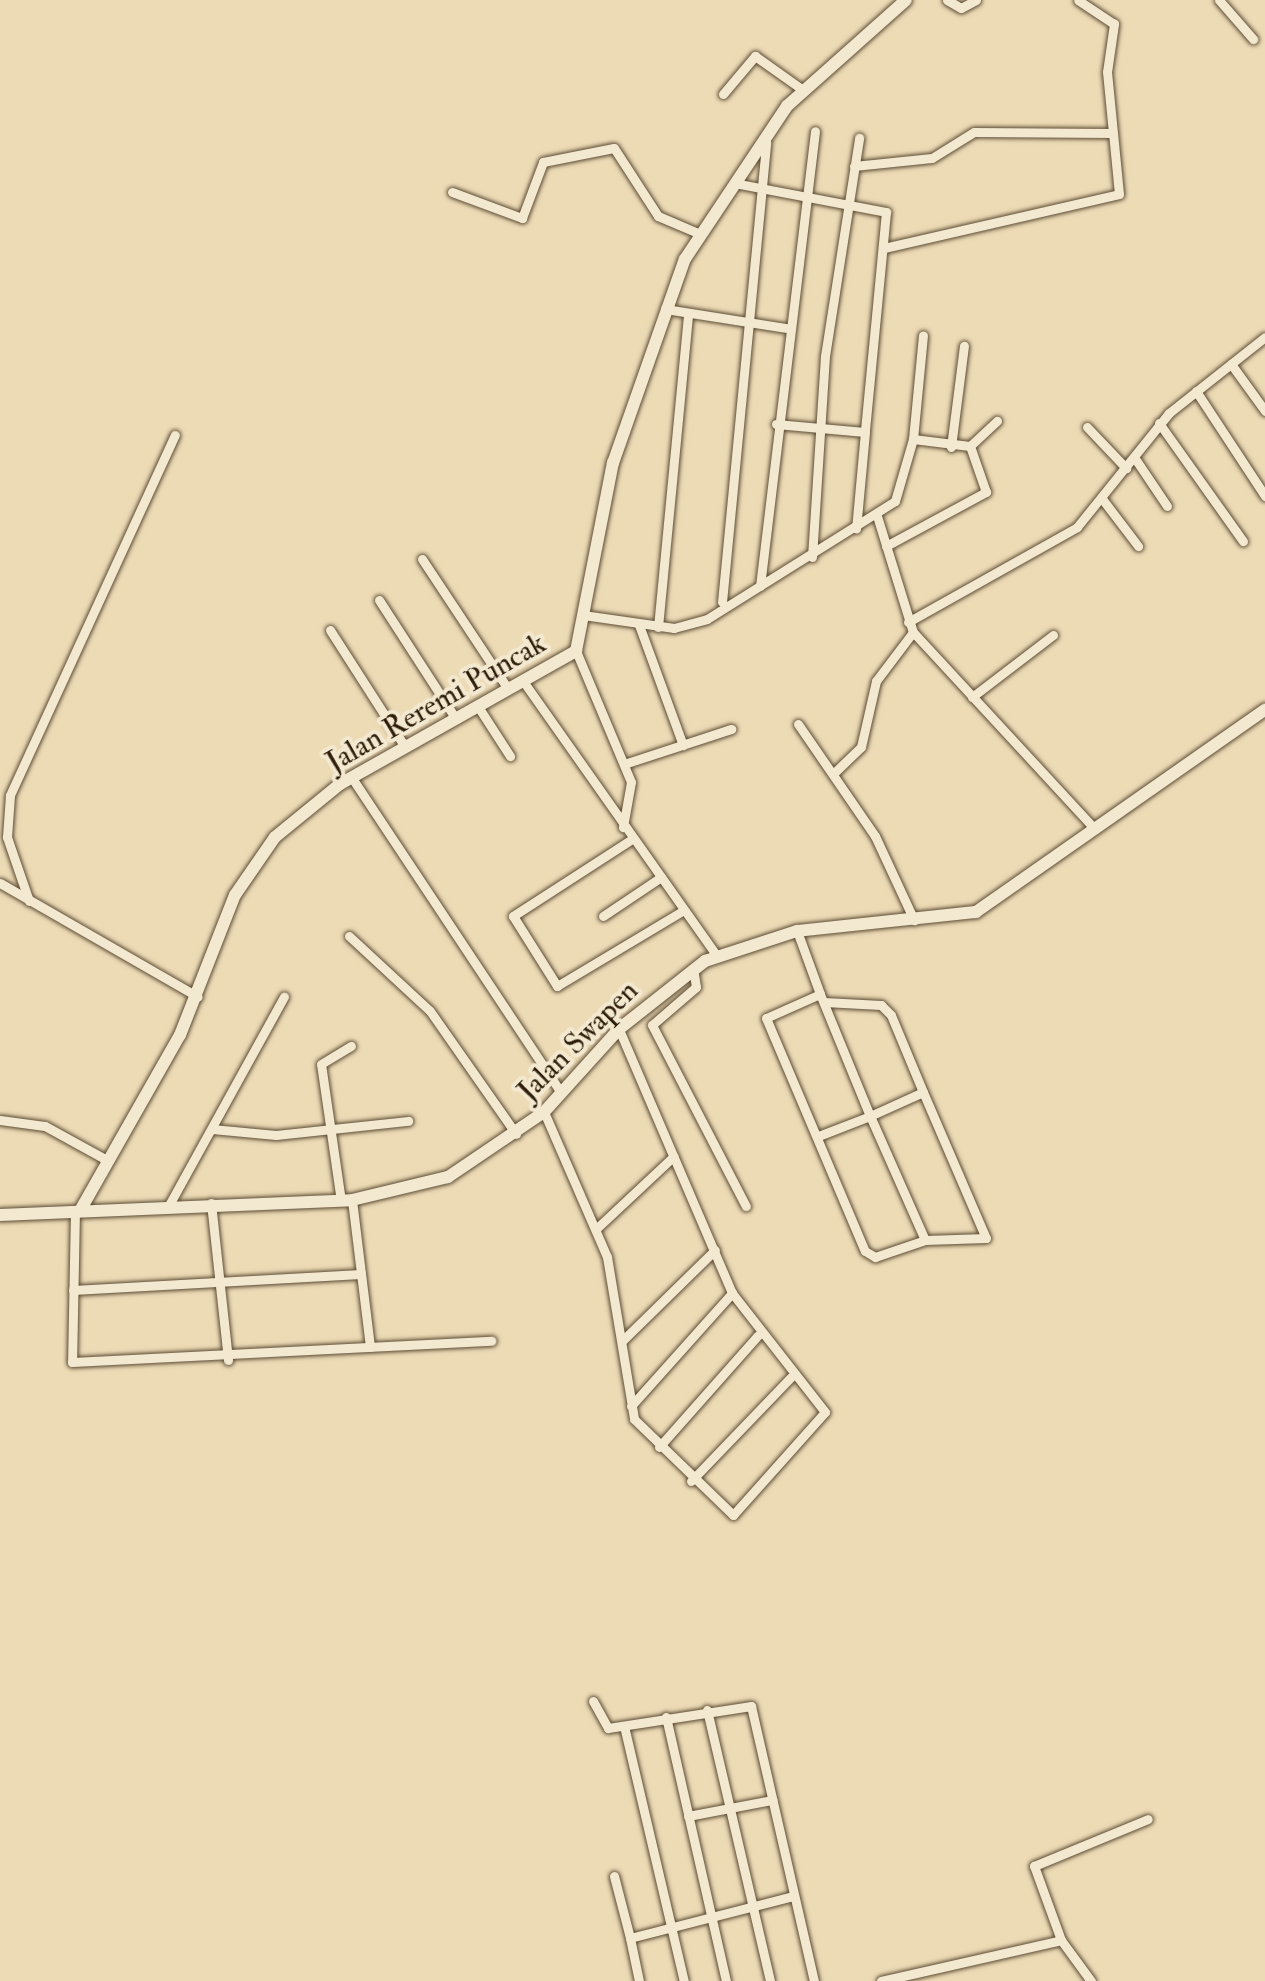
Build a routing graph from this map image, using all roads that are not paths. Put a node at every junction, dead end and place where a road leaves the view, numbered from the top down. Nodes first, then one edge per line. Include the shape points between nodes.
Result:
1 (906, 0) edge
2 (947, 0) edge
3 (976, 0) edge
4 (1078, 0) edge
5 (1219, 0) edge
6 (1253, 39) dead end
7 (803, 90) junction
8 (723, 94) dead end
9 (767, 129) junction
10 (815, 130) dead end
11 (1111, 133) junction
12 (860, 138) dead end
13 (854, 166) junction
14 (732, 182) junction
15 (762, 188) junction
16 (452, 192) dead end
17 (805, 194) junction
18 (849, 202) junction
19 (698, 234) junction
20 (884, 248) junction
21 (663, 309) junction
22 (688, 313) junction
23 (744, 322) junction
24 (786, 328) junction
25 (922, 335) dead end
26 (1265, 337) edge
27 (964, 346) dead end
28 (1232, 364) junction
29 (1196, 392) junction
30 (1265, 411) edge
31 (997, 421) dead end
32 (776, 424) junction
33 (1159, 424) junction
34 (821, 426) junction
35 (1087, 426) dead end
36 (864, 432) junction
37 (175, 434) dead end
38 (913, 439) junction
39 (970, 446) junction
40 (951, 447) junction
41 (1134, 457) junction
42 (1126, 468) junction
43 (1265, 496) edge
44 (1103, 500) junction
45 (1168, 506) dead end
46 (877, 516) junction
47 (856, 529) junction
48 (1243, 541) dead end
49 (886, 546) junction
50 (1138, 546) dead end
51 (812, 557) junction
52 (422, 558) dead end
53 (760, 586) junction
54 (379, 600) dead end
55 (722, 602) junction
56 (583, 615) junction
57 (639, 625) junction
58 (658, 627) junction
59 (911, 627) junction
60 (330, 630) dead end
61 (1053, 635) dead end
62 (576, 652) junction
63 (523, 682) junction
64 (508, 690) junction
65 (972, 697) junction
66 (477, 705) junction
67 (1265, 710) edge
68 (456, 718) junction
69 (798, 724) dead end
70 (731, 729) dead end
71 (683, 745) junction
72 (405, 747) junction
73 (510, 756) dead end
74 (624, 764) junction
75 (836, 772) junction
76 (352, 778) junction
77 (1091, 825) junction
78 (624, 826) junction
79 (632, 839) junction
80 (661, 877) junction
81 (0, 883) edge
82 (29, 900) junction
83 (684, 910) junction
84 (603, 916) dead end
85 (916, 923) junction
86 (796, 931) junction
87 (350, 936) dead end
88 (716, 956) junction
89 (693, 968) junction
90 (198, 997) junction
91 (284, 997) dead end
92 (822, 998) junction
93 (620, 1029) junction
94 (350, 1046) dead end
95 (562, 1092) junction
96 (923, 1092) junction
97 (544, 1112) junction
98 (870, 1116) junction
99 (0, 1120) edge
100 (408, 1120) dead end
101 (212, 1129) junction
102 (331, 1130) junction
103 (516, 1134) junction
104 (821, 1135) junction
105 (674, 1156) junction
106 (104, 1158) junction
107 (92, 1182) junction
108 (347, 1200) junction
109 (169, 1204) junction
110 (211, 1204) junction
111 (746, 1206) dead end
112 (104, 1207) junction
113 (78, 1209) junction
114 (0, 1215) edge
115 (597, 1228) junction
116 (925, 1240) junction
117 (715, 1250) junction
118 (361, 1274) junction
119 (220, 1282) junction
120 (72, 1290) junction
121 (732, 1293) junction
122 (758, 1335) junction
123 (491, 1342) dead end
124 (622, 1342) junction
125 (370, 1347) junction
126 (228, 1360) junction
127 (792, 1377) junction
128 (630, 1406) junction
129 (659, 1447) junction
130 (691, 1481) junction
131 (593, 1701) dead end
132 (707, 1710) junction
133 (666, 1717) junction
134 (624, 1726) junction
135 (772, 1800) junction
136 (728, 1806) junction
137 (688, 1816) junction
138 (1148, 1819) dead end
139 (614, 1876) dead end
140 (794, 1896) junction
141 (751, 1905) junction
142 (711, 1917) junction
143 (672, 1927) junction
144 (630, 1938) junction
145 (1061, 1940) junction
146 (639, 1981) edge
147 (684, 1981) edge
148 (726, 1981) edge
149 (770, 1981) edge
150 (814, 1981) edge
151 (881, 1981) edge
152 (1091, 1981) edge

1 - 7 street, Jalan Reremi Puncak
2 - 3 street via 958,8
4 - 11 street via 1114,24
5 - 6 street
7 - 8 street via 755,56
7 - 9 street, Jalan Reremi Puncak
9 - 14 street, Jalan Reremi Puncak
9 - 15 street
10 - 17 street
11 - 13 street via 974,132 932,158
11 - 20 street via 1115,198
12 - 13 street
13 - 18 street
14 - 15 street
14 - 19 street, Jalan Reremi Puncak
15 - 17 street
15 - 23 street
16 - 19 street via 522,218 543,162 614,148 658,216
17 - 18 street
17 - 24 street
18 - 20 street via 886,212
18 - 34 street
19 - 21 street, Jalan Reremi Puncak
20 - 36 street
21 - 22 street
21 - 56 street, Jalan Reremi Puncak via 613,463
22 - 23 street
22 - 58 street
23 - 24 street
23 - 55 street
24 - 32 street
25 - 38 street
26 - 28 street
27 - 40 street
28 - 29 street
28 - 30 street
29 - 33 street
29 - 43 street
31 - 39 street
32 - 34 street
32 - 53 street
33 - 41 street
33 - 48 street
34 - 36 street
34 - 51 street
35 - 42 street
36 - 47 street
37 - 82 street via 10,795 6,837
38 - 40 street
38 - 46 street via 901,492
39 - 40 street
39 - 49 street via 986,492
41 - 42 street
41 - 45 street
42 - 44 street
44 - 50 street
44 - 59 street via 1050,548
46 - 47 street
46 - 49 street
47 - 51 street
49 - 59 street
51 - 53 street
52 - 64 street
53 - 55 street
54 - 68 street
55 - 58 street via 707,619
56 - 57 street
56 - 62 street, Jalan Reremi Puncak
57 - 58 street
57 - 71 street
59 - 65 street
59 - 75 street via 876,681 864,742
60 - 72 street
61 - 65 street
62 - 63 street, Jalan Reremi Puncak
62 - 74 street
63 - 64 street, Jalan Reremi Puncak
63 - 78 street
64 - 66 street, Jalan Reremi Puncak
65 - 77 street
66 - 68 street, Jalan Reremi Puncak
66 - 73 street
67 - 77 street, Jalan Swapen
68 - 72 street, Jalan Reremi Puncak
69 - 75 street
70 - 71 street
71 - 74 street
72 - 76 street, Jalan Reremi Puncak
74 - 78 street via 632,788
75 - 85 street
76 - 90 street, Jalan Reremi Puncak via 289,824 254,864
76 - 95 street
77 - 85 street, Jalan Swapen via 992,904
78 - 79 street
79 - 80 street
79 - 83 street via 514,916 557,986
80 - 83 street
80 - 84 street
81 - 82 street
82 - 90 street
83 - 88 street
85 - 86 street, Jalan Swapen
86 - 88 street, Jalan Swapen
86 - 92 street
87 - 103 street via 430,1012
88 - 89 street, Jalan Swapen
89 - 93 street, Jalan Swapen
89 - 111 street via 696,987 652,1026
90 - 106 street, Jalan Reremi Puncak
91 - 101 street
92 - 96 street via 885,1008
92 - 98 street
92 - 104 street via 766,1014
93 - 95 street, Jalan Swapen
93 - 105 street
94 - 102 street via 321,1061
95 - 97 street, Jalan Swapen
96 - 98 street
96 - 116 street via 986,1237
97 - 103 street, Jalan Swapen
97 - 115 street
98 - 104 street
98 - 116 street
99 - 106 street via 45,1126
100 - 102 street
101 - 102 street
101 - 109 street
102 - 108 street
103 - 108 street, Jalan Swapen via 448,1177
104 - 116 street via 868,1255
105 - 115 street
105 - 117 street
106 - 107 street, Jalan Reremi Puncak
107 - 112 street
107 - 113 street, Jalan Reremi Puncak
108 - 110 street, Jalan Swapen
108 - 118 street
109 - 110 street, Jalan Swapen
109 - 112 street, Jalan Swapen
110 - 119 street
112 - 113 street
113 - 114 street
113 - 120 street
115 - 124 street
117 - 121 street
117 - 124 street
118 - 119 street
118 - 125 street
119 - 120 street
119 - 126 street
120 - 126 street via 72,1362
121 - 122 street
121 - 128 street
122 - 127 street
122 - 129 street
123 - 125 street
124 - 128 street
125 - 126 street
127 - 130 street
127 - 130 street via 824,1416 737,1512 725,1514
128 - 129 street
129 - 130 street
131 - 134 street via 603,1726
132 - 133 street
132 - 135 street via 751,1706
132 - 136 street
133 - 134 street
133 - 137 street
134 - 143 street
135 - 136 street
135 - 140 street
136 - 137 street
136 - 141 street
137 - 142 street
138 - 145 street via 1034,1866
139 - 144 street
140 - 141 street
140 - 150 street
141 - 142 street
141 - 149 street
142 - 143 street
142 - 148 street
143 - 144 street
143 - 147 street
144 - 146 street
145 - 151 street
145 - 152 street

